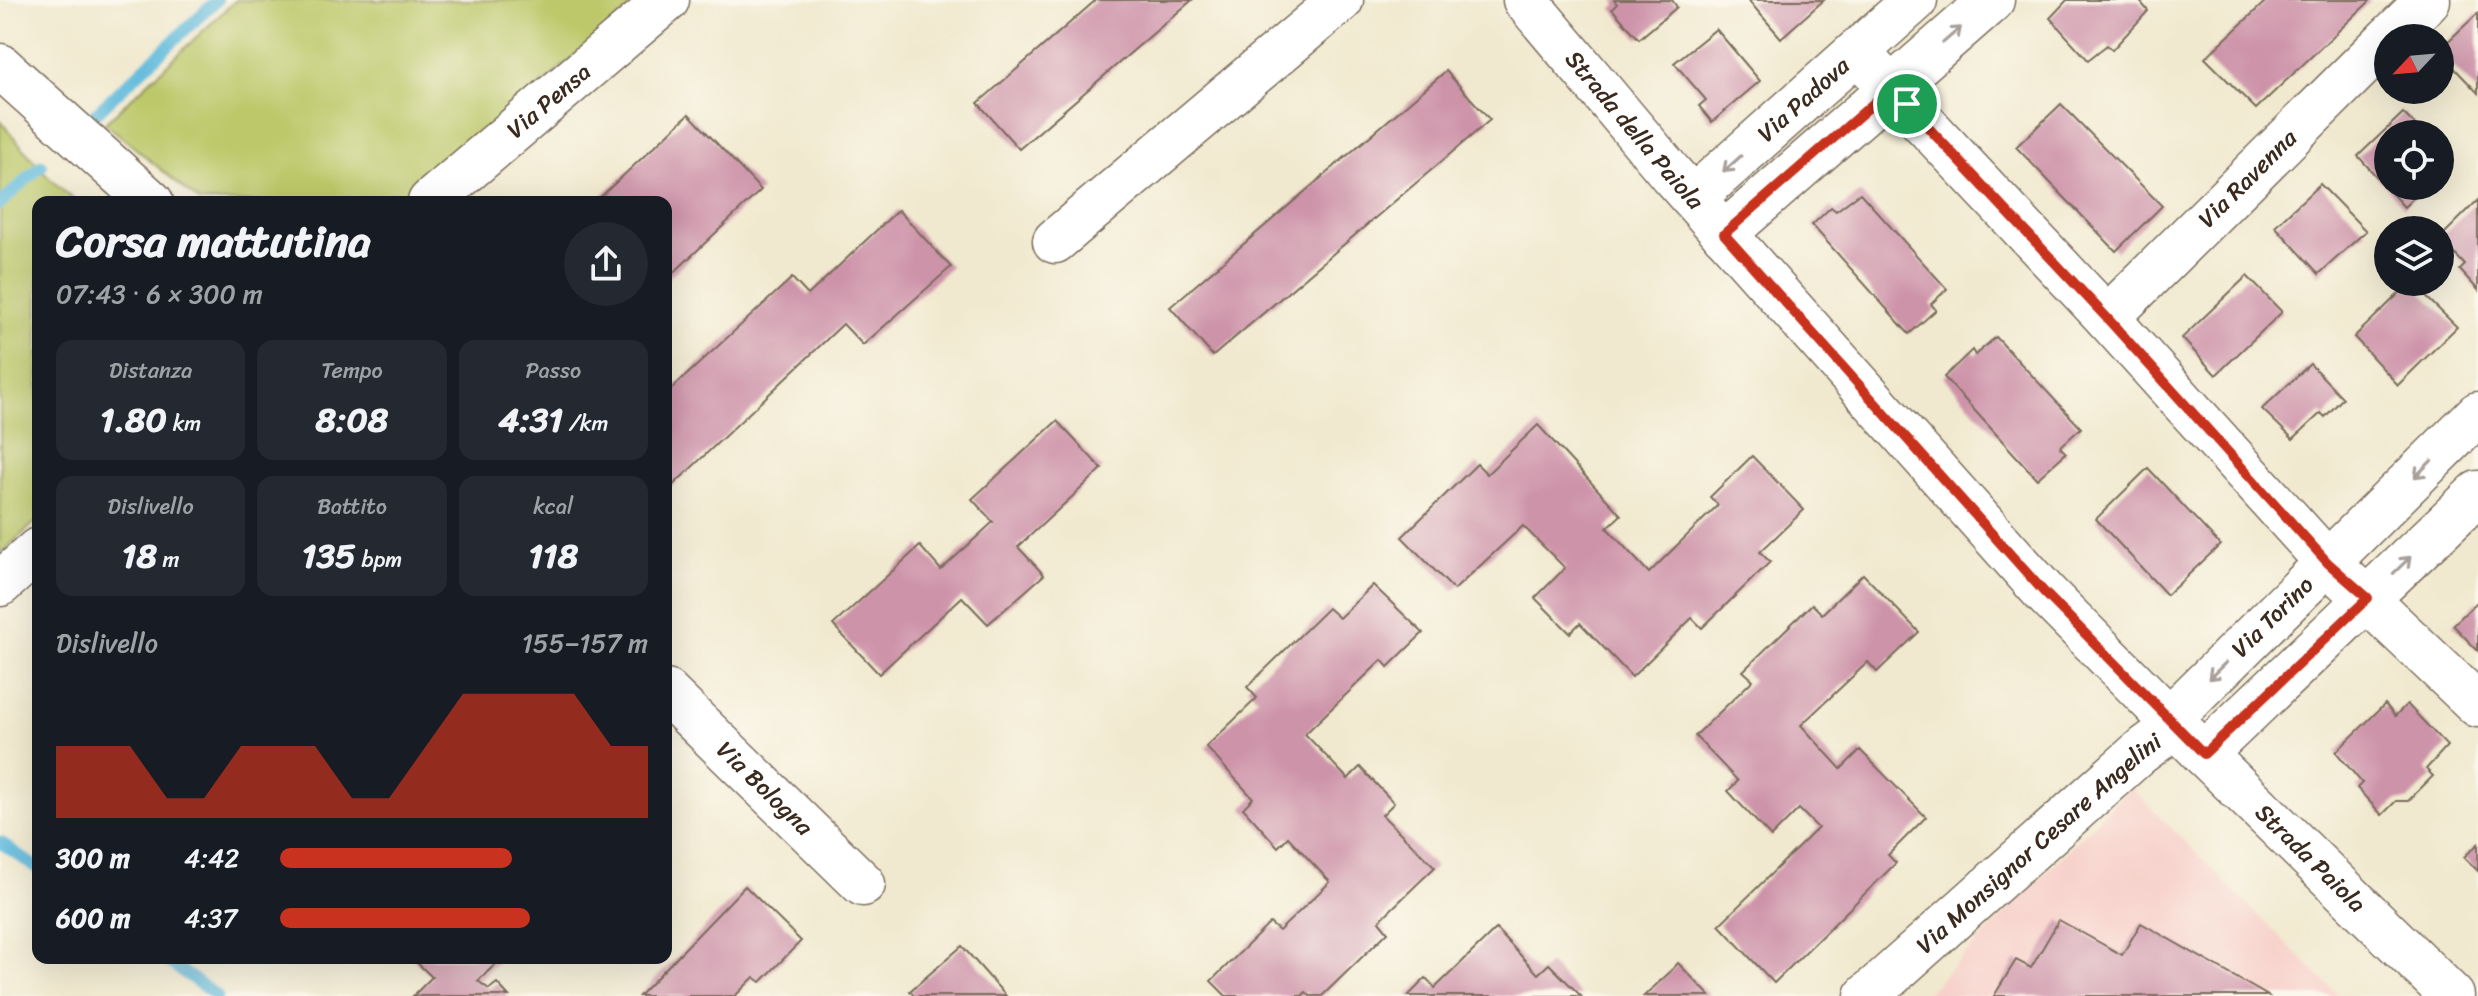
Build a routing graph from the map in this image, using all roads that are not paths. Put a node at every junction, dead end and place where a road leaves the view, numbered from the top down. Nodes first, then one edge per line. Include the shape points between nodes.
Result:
1 (667, 0) edge
2 (1341, 0) edge
3 (1525, 0) edge
4 (1915, 0) edge
5 (1992, 0) edge
6 (2428, 0) edge
7 (2404, 24) edge
8 (1857, 52) junction
9 (2374, 54) edge
10 (0, 66) edge
11 (1891, 88) junction
12 (144, 196) edge
13 (437, 196) edge
14 (1693, 198) junction
15 (1724, 234) junction
16 (1055, 241) dead end
17 (2107, 318) junction
18 (2478, 414) edge
19 (2478, 493) edge
20 (32, 555) edge
21 (2328, 563) junction
22 (0, 584) edge
23 (2368, 598) junction
24 (672, 698) edge
25 (2478, 705) edge
26 (2184, 732) junction
27 (863, 884) dead end
28 (1867, 996) edge
29 (2452, 996) edge

1 - 13 street, Via Pensa
2 - 16 street
3 - 14 street, Strada della Paiola
4 - 8 street, Via Padova
11 -> 5 street, Via Padova
6 - 7 street, Via Ravenna
8 - 11 street
8 -> 14 street, Via Padova
9 - 17 street, Via Ravenna
10 - 12 street
11 - 15 street, Via Padova
11 - 17 street
14 - 15 street, Strada della Paiola
15 - 26 street, Strada della Paiola via 2044,592
17 - 21 street
18 -> 21 street, Via Torino
23 -> 19 street
20 - 22 street
21 - 23 street
21 -> 26 street, Via Torino
23 - 25 street
23 - 26 street
24 - 27 street, Via Bologna
26 - 28 street, Via Monsignor Cesare Angelini via 2139,753
26 - 29 street, Strada Paiola

